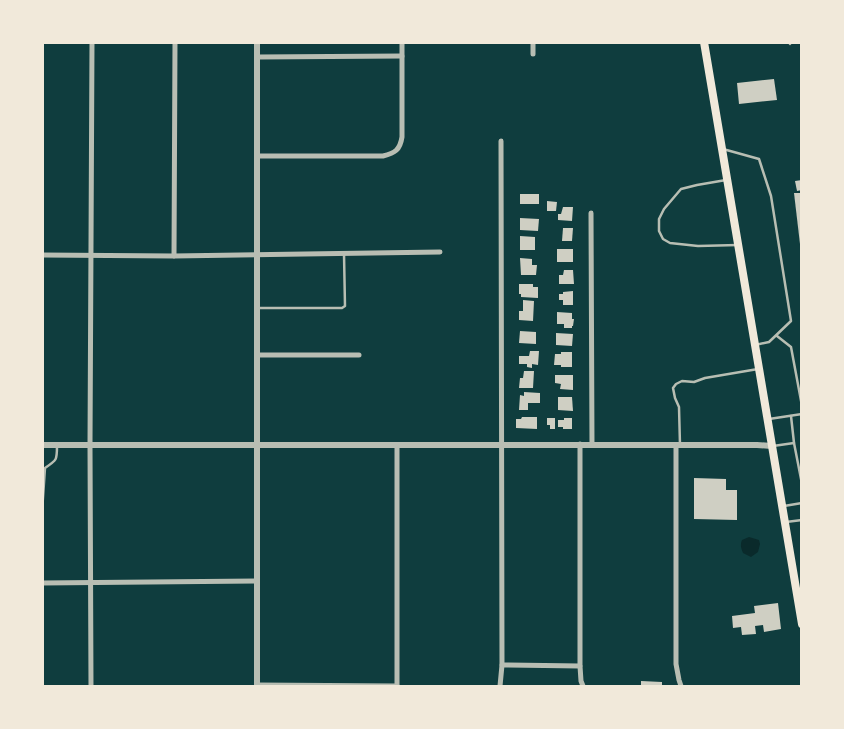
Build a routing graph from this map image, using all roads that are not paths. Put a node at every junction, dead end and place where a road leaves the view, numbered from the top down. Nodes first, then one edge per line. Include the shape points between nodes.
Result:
1 (92, 42) edge
2 (175, 42) edge
3 (258, 42) edge
4 (402, 42) edge
5 (533, 42) edge
6 (704, 42) edge
7 (533, 54) dead end
8 (402, 56) junction
9 (258, 57) junction
10 (501, 140) dead end
11 (722, 148) junction
12 (257, 156) junction
13 (727, 180) junction
14 (591, 213) dead end
15 (738, 244) junction
16 (440, 252) dead end
17 (344, 254) junction
18 (42, 255) edge
19 (91, 255) junction
20 (257, 255) junction
21 (174, 256) junction
22 (257, 308) junction
23 (776, 336) junction
24 (755, 345) junction
25 (257, 355) junction
26 (359, 356) dead end
27 (759, 368) junction
28 (802, 406) edge
29 (802, 414) edge
30 (791, 416) junction
31 (768, 419) junction
32 (794, 443) junction
33 (258, 444) junction
34 (502, 444) junction
35 (580, 444) junction
36 (592, 444) junction
37 (42, 445) edge
38 (57, 445) junction
39 (90, 445) junction
40 (397, 445) junction
41 (678, 445) junction
42 (772, 446) junction
43 (797, 461) junction
44 (802, 461) edge
45 (42, 465) edge
46 (45, 468) junction
47 (802, 484) edge
48 (802, 503) edge
49 (782, 507) junction
50 (42, 512) edge
51 (802, 520) edge
52 (785, 522) junction
53 (257, 581) junction
54 (42, 583) edge
55 (91, 583) junction
56 (802, 624) edge
57 (502, 665) junction
58 (580, 666) junction
59 (90, 686) edge
60 (257, 686) edge
61 (397, 686) edge
62 (500, 686) edge
63 (583, 686) edge
64 (681, 686) edge

1 - 19 street
2 - 21 street
3 - 9 street
4 - 8 street
5 - 7 street
6 - 11 main road
8 - 9 street
8 - 12 street via 402,137 397,150 383,156
9 - 12 street
10 - 34 street
11 - 13 main road
11 - 23 lane via 759,159 771,196 791,321
12 - 20 street
13 - 15 main road
13 - 15 lane via 681,189 664,209 659,219 659,231 670,243 698,246
14 - 36 street
15 - 24 main road
16 - 17 street
17 - 20 street
17 - 22 lane via 345,306 342,308
18 - 19 street
19 - 21 street
19 - 39 street
20 - 21 street
20 - 22 street
22 - 25 street
23 - 24 lane via 769,342
23 - 28 lane via 791,347
24 - 27 main road
25 - 26 street
25 - 33 street
27 - 31 main road
27 - 41 lane via 694,382 682,380 676,384
29 - 30 lane
30 - 31 lane
30 - 32 lane
31 - 42 main road
32 - 42 lane
32 - 43 lane
33 - 39 street
33 - 40 street
33 - 53 street
34 - 35 street
34 - 40 street
34 - 57 street
35 - 36 street
35 - 58 street
36 - 41 street
37 - 38 street
38 - 39 street
38 - 46 lane via 57,458
39 - 55 street
40 - 61 street
41 - 42 street
41 - 64 street via 676,664
42 - 49 main road
43 - 44 lane
43 - 47 lane
45 - 46 lane
46 - 50 lane
48 - 49 lane
49 - 52 main road
51 - 52 lane
52 - 56 main road
53 - 55 street
53 - 60 street
54 - 55 street
55 - 59 street
57 - 58 street
57 - 62 street
58 - 63 street
60 - 61 street

